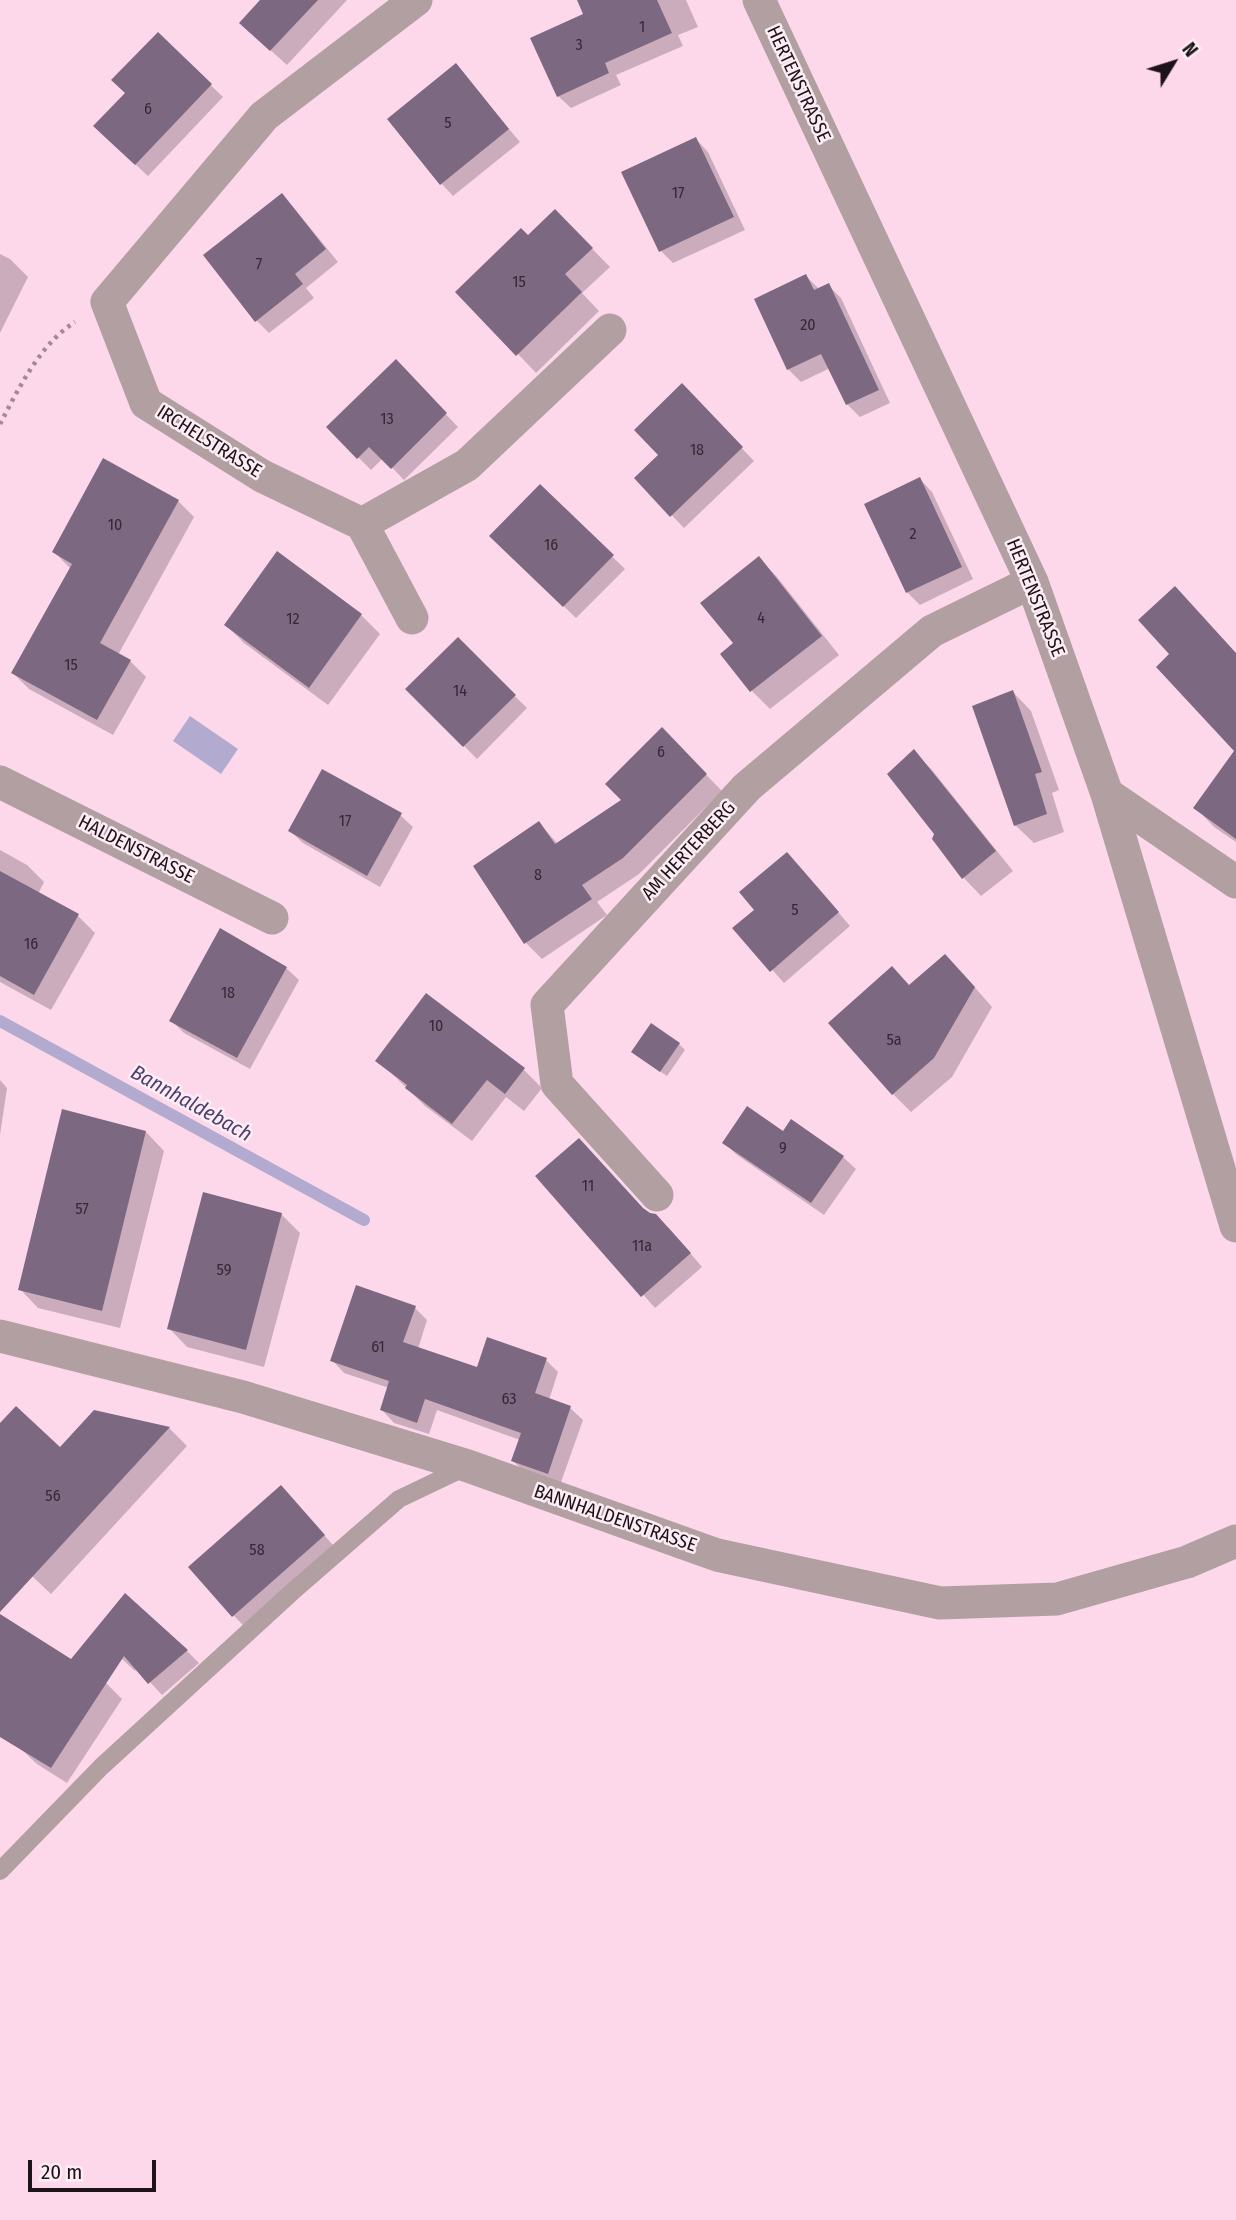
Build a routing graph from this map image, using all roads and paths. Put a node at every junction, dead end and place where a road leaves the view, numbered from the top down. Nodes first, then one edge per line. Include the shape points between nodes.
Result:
1 (416, 0) edge
2 (759, 0) edge
3 (107, 302) junction
4 (610, 330) dead end
5 (0, 424) edge
6 (362, 524) junction
7 (1032, 582) junction
8 (412, 618) dead end
9 (0, 782) edge
10 (1107, 794) junction
11 (1236, 882) edge
12 (272, 918) dead end
13 (657, 1195) dead end
14 (1236, 1226) edge
15 (0, 1336) edge
16 (468, 1466) junction
17 (1236, 1541) edge
18 (0, 1871) edge

1 - 3 street via 264,116
2 - 7 street, HERTENSTRASSE
3 - 5 path via 61,331 24,379
3 - 6 street, IRCHELSTRASSE via 146,403 262,476
4 - 6 street via 467,465
6 - 8 street
7 - 10 street, HERTENSTRASSE
7 - 13 street, AM HERTERBERG via 932,631 747,787 547,1005 557,1084
9 - 12 street, HALDENSTRASSE
10 - 11 street
10 - 14 street, HERTENSTRASSE
15 - 16 street, BANNHALDENSTRASSE via 243,1397
16 - 17 street, BANNHALDENSTRASSE via 717,1555 940,1603 1057,1599 1187,1562
16 - 18 lane via 400,1499 292,1592 102,1766

